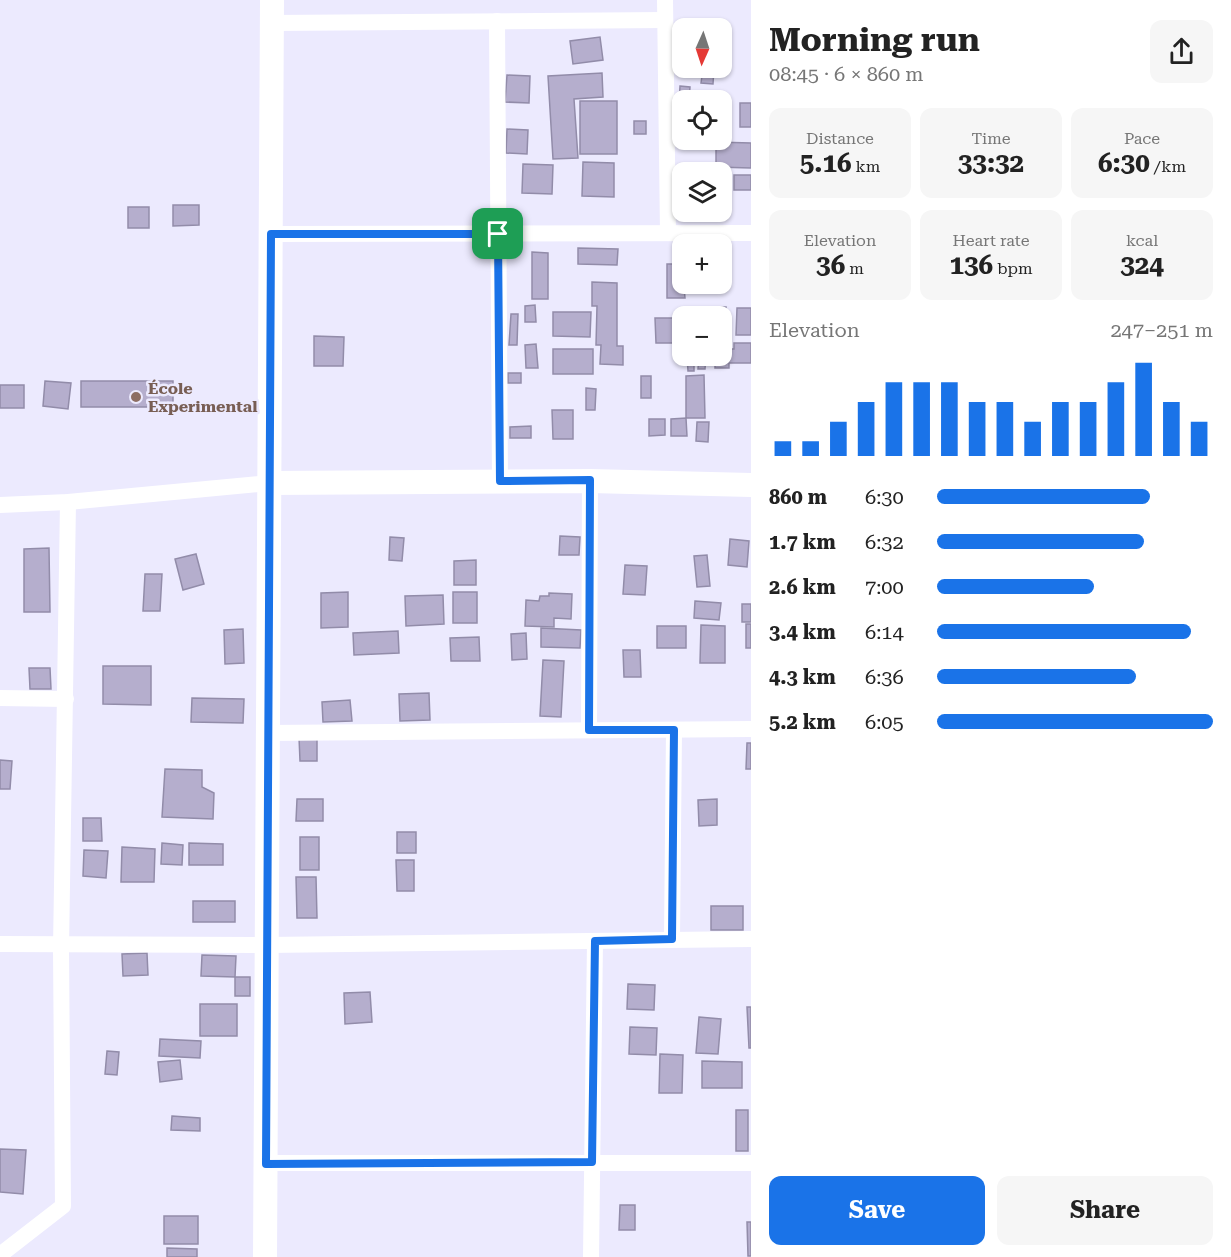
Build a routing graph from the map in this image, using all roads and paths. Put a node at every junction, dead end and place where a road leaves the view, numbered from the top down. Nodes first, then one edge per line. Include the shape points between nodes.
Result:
1 (665, 0) edge
2 (272, 11) edge
3 (665, 20) junction
4 (497, 21) junction
5 (668, 233) junction
6 (751, 233) edge
7 (271, 234) junction
8 (498, 234) junction
9 (590, 480) junction
10 (500, 481) junction
11 (269, 483) junction
12 (751, 485) edge
13 (68, 502) junction
14 (0, 505) edge
15 (0, 698) edge
16 (66, 699) junction
17 (751, 729) edge
18 (589, 730) junction
19 (674, 730) junction
20 (268, 733) junction
21 (672, 939) junction
22 (751, 939) edge
23 (595, 941) junction
24 (0, 944) edge
25 (61, 945) junction
26 (267, 945) junction
27 (592, 1162) junction
28 (751, 1163) edge
29 (266, 1164) junction
30 (0, 1255) edge
31 (265, 1257) edge
32 (591, 1257) edge

1 - 3 street
2 - 4 street
2 - 7 street
3 - 4 street
3 - 5 street
4 - 8 street
5 - 6 street
5 - 8 street
7 - 8 street
7 - 11 street
8 - 10 street
9 - 10 street
9 - 12 street
9 - 18 street
10 - 11 street
11 - 13 street
11 - 20 street
13 - 14 street
13 - 16 street
15 - 16 street
16 - 25 street
17 - 19 street
18 - 19 street
18 - 20 street
19 - 21 street
20 - 26 street
21 - 22 street
21 - 23 street
23 - 26 street
23 - 27 street
24 - 25 street
25 - 26 street
25 - 30 street via 63,1206
26 - 29 street
27 - 28 street
27 - 29 street
27 - 32 street
29 - 31 street

